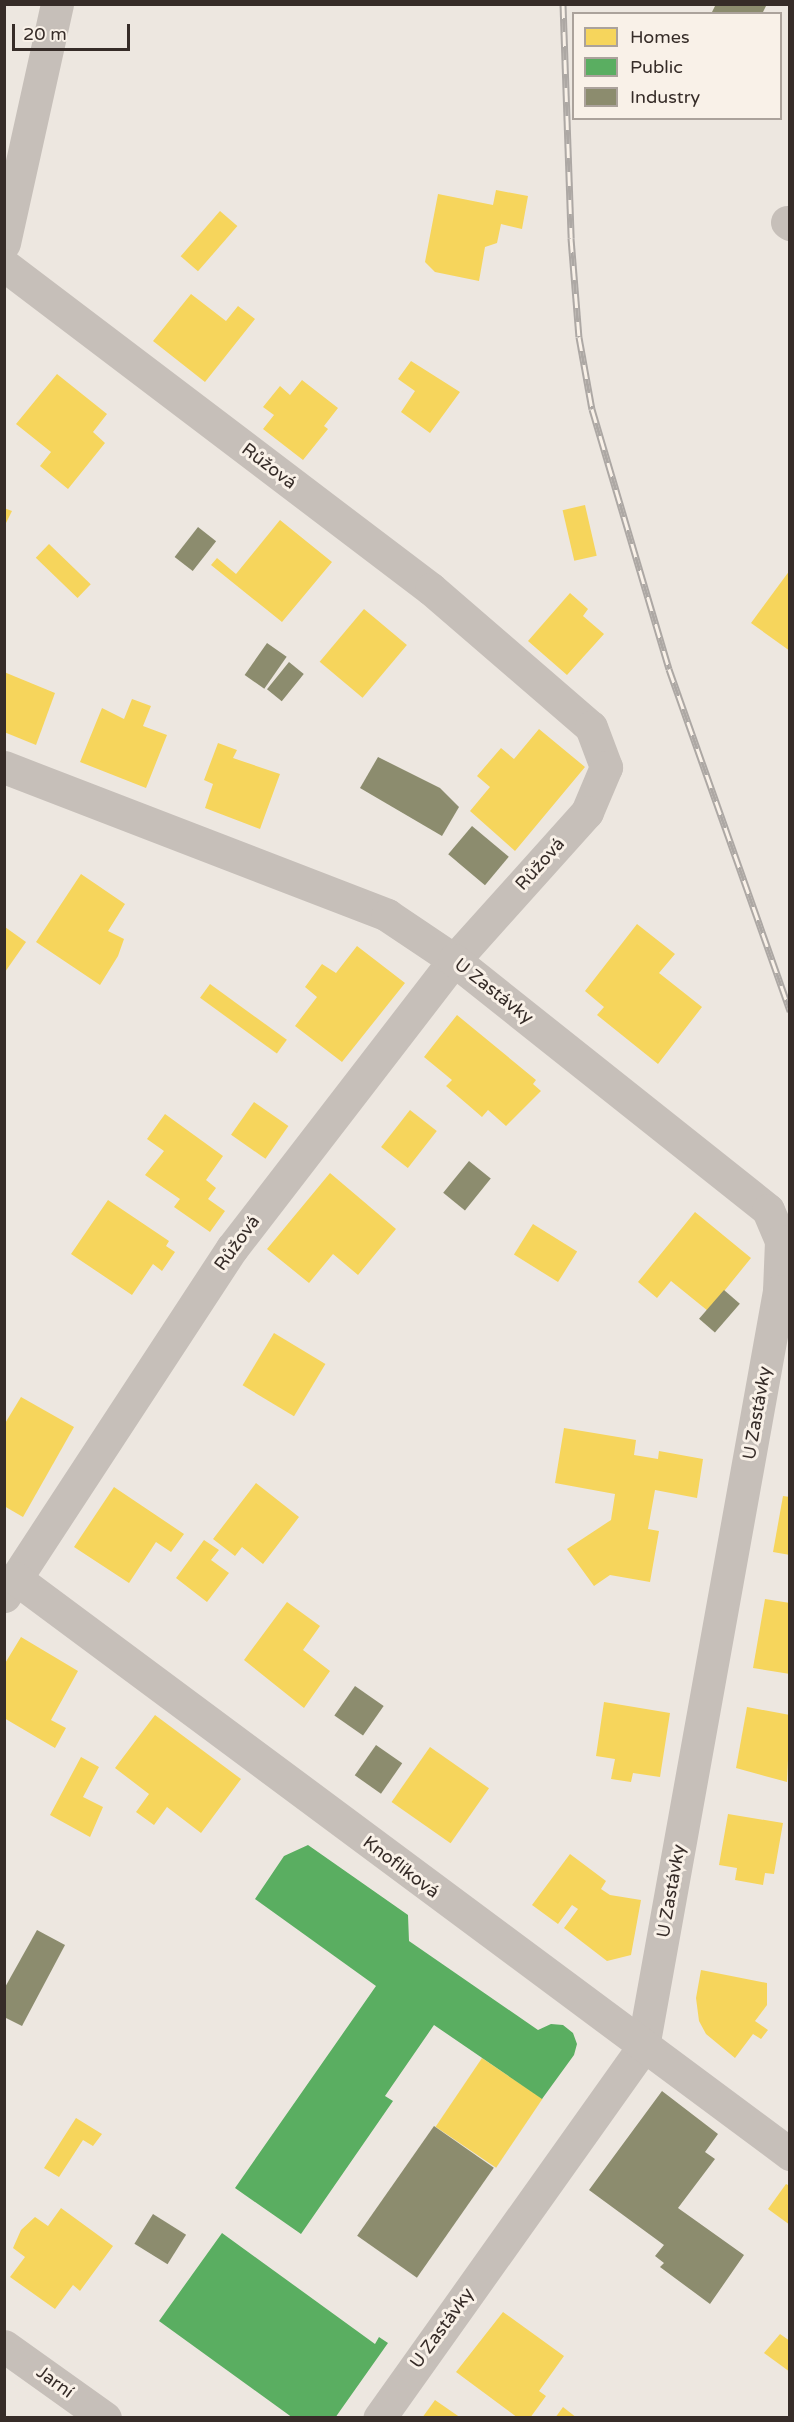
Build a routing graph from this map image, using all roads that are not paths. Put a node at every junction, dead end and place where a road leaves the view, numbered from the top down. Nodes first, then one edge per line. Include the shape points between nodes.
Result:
1 (57, 4) edge
2 (4, 243) edge
3 (4, 265) edge
4 (4, 767) edge
5 (454, 960) junction
6 (10, 1587) edge
7 (643, 2047) junction
8 (789, 2154) edge
9 (4, 2346) edge
10 (105, 2418) edge
11 (379, 2418) edge

1 - 2 street
3 - 5 street, Růžová via 431,589 591,728 606,767 587,812
4 - 5 street, U Zastávky via 387,915
5 - 6 street, Růžová via 232,1248
5 - 7 street, U Zastávky via 768,1210 781,1240 779,1291
6 - 7 street, Knoflíková
7 - 8 street, Knoflíková
7 - 11 street, U Zastávky
9 - 10 street, Jarní

